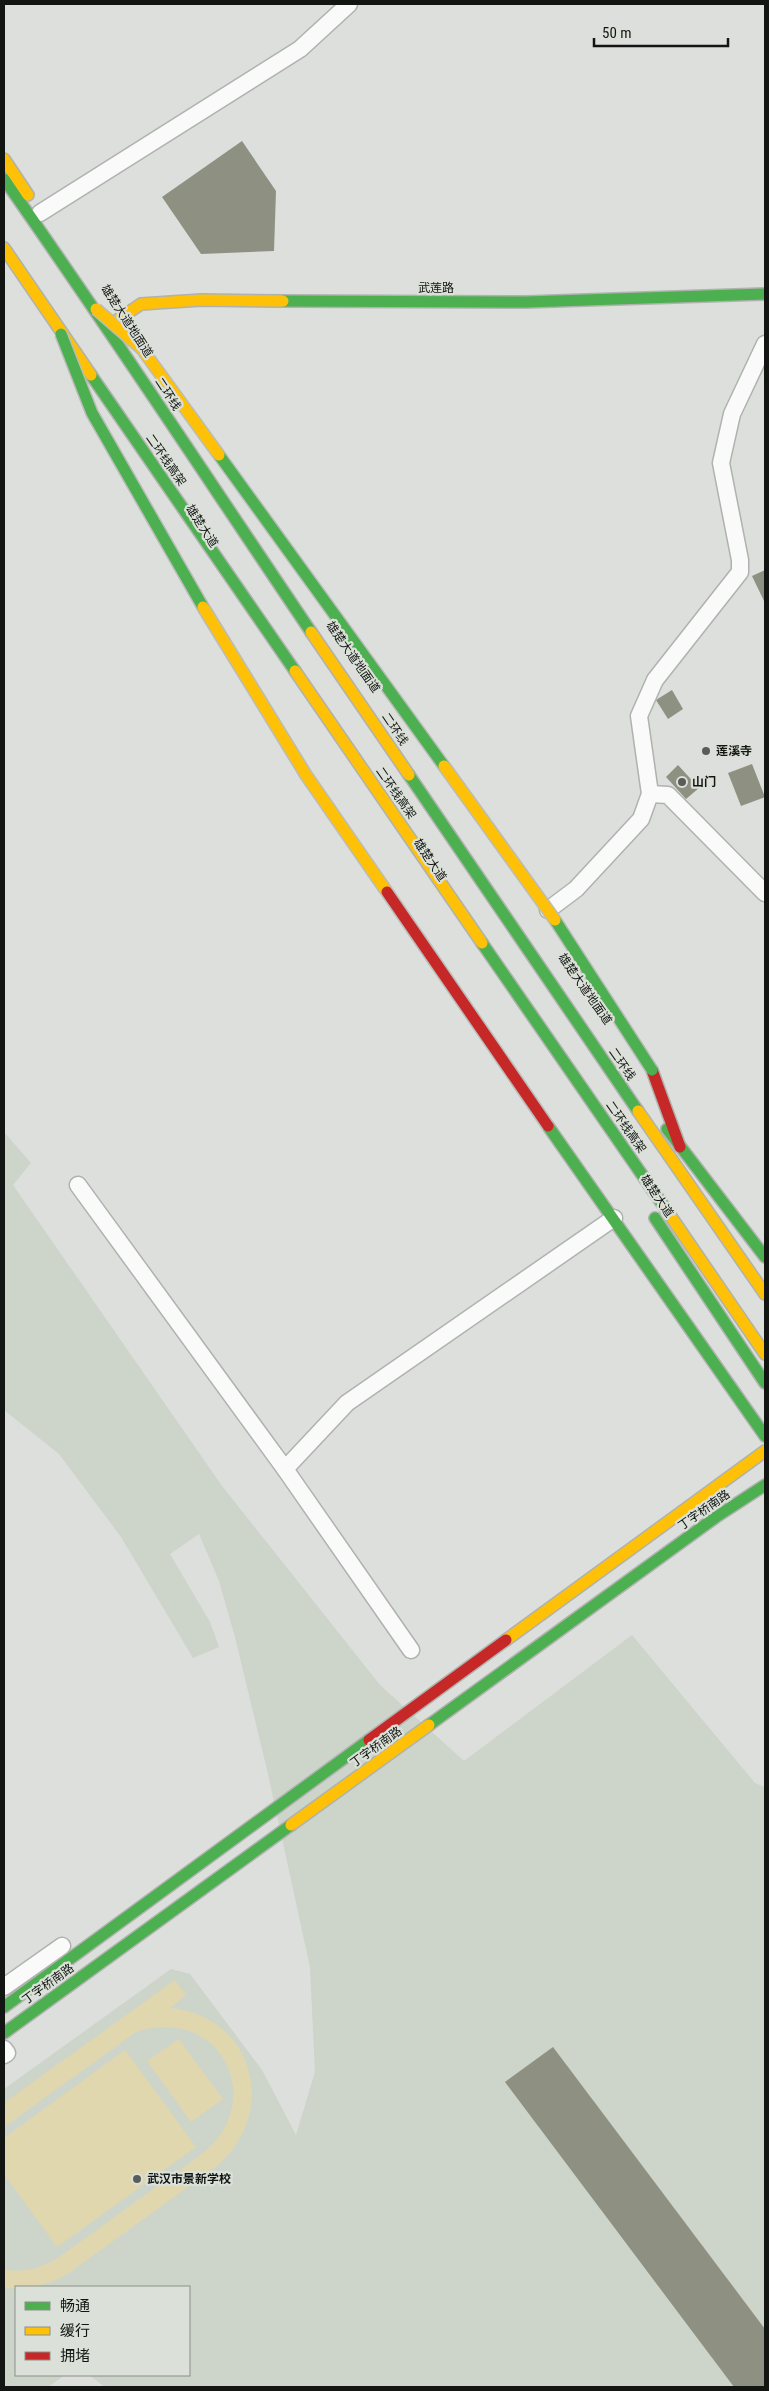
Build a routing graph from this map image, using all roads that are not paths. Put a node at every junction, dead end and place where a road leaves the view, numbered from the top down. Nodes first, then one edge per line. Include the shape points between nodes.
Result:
1 (349, 4) edge
2 (4, 159) edge
3 (4, 179) edge
4 (40, 213) junction
5 (4, 248) edge
6 (4, 254) edge
7 (765, 294) edge
8 (96, 309) junction
9 (113, 323) junction
10 (61, 334) junction
11 (765, 344) edge
12 (650, 794) junction
13 (765, 893) edge
14 (548, 910) junction
15 (591, 1020) dead end
16 (543, 1052) dead end
17 (564, 1083) dead end
18 (652, 1107) dead end
19 (597, 1130) dead end
20 (680, 1147) junction
21 (78, 1185) dead end
22 (651, 1212) dead end
23 (614, 1218) junction
24 (765, 1257) edge
25 (765, 1294) edge
26 (765, 1354) edge
27 (765, 1383) edge
28 (765, 1436) edge
29 (765, 1451) edge
30 (285, 1469) junction
31 (765, 1484) edge
32 (411, 1650) dead end
33 (62, 1946) dead end
34 (4, 1987) edge
35 (4, 2007) edge
36 (4, 2033) edge
37 (4, 2049) edge
38 (4, 2055) edge

1 - 4 street via 300,49
2 - 4 main road, 雄楚大道地面道
3 - 8 main road, 二环线
4 - 9 main road, 雄楚大道地面道
5 - 10 main road, 二环线高架
6 - 16 main road, 雄楚大道 via 263,644 392,826
7 - 9 main road, 武莲路 via 526,302 201,300 141,304
8 - 14 main road, bridge via 142,349
8 - 25 main road, 二环线, bridge via 204,474
9 - 15 main road, 雄楚大道地面道 via 285,584
10 - 23 main road, bridge via 92,413 192,588 302,768
10 - 26 main road, 二环线高架, bridge
11 - 12 street via 732,414 721,463 740,572 655,680 639,716
12 - 13 street via 668,795
12 - 14 street via 641,819 576,889
14 - 20 main road, bridge via 652,1070
17 - 19 main road
18 - 20 main road
20 - 24 main road
21 - 30 street
22 - 27 main road, 雄楚大道
23 - 28 main road
23 - 30 street via 348,1403
29 - 35 main road, 丁字桥南路
30 - 32 street
31 - 36 main road, 丁字桥南路
33 - 34 street
37 - 38 street via 7,2053

